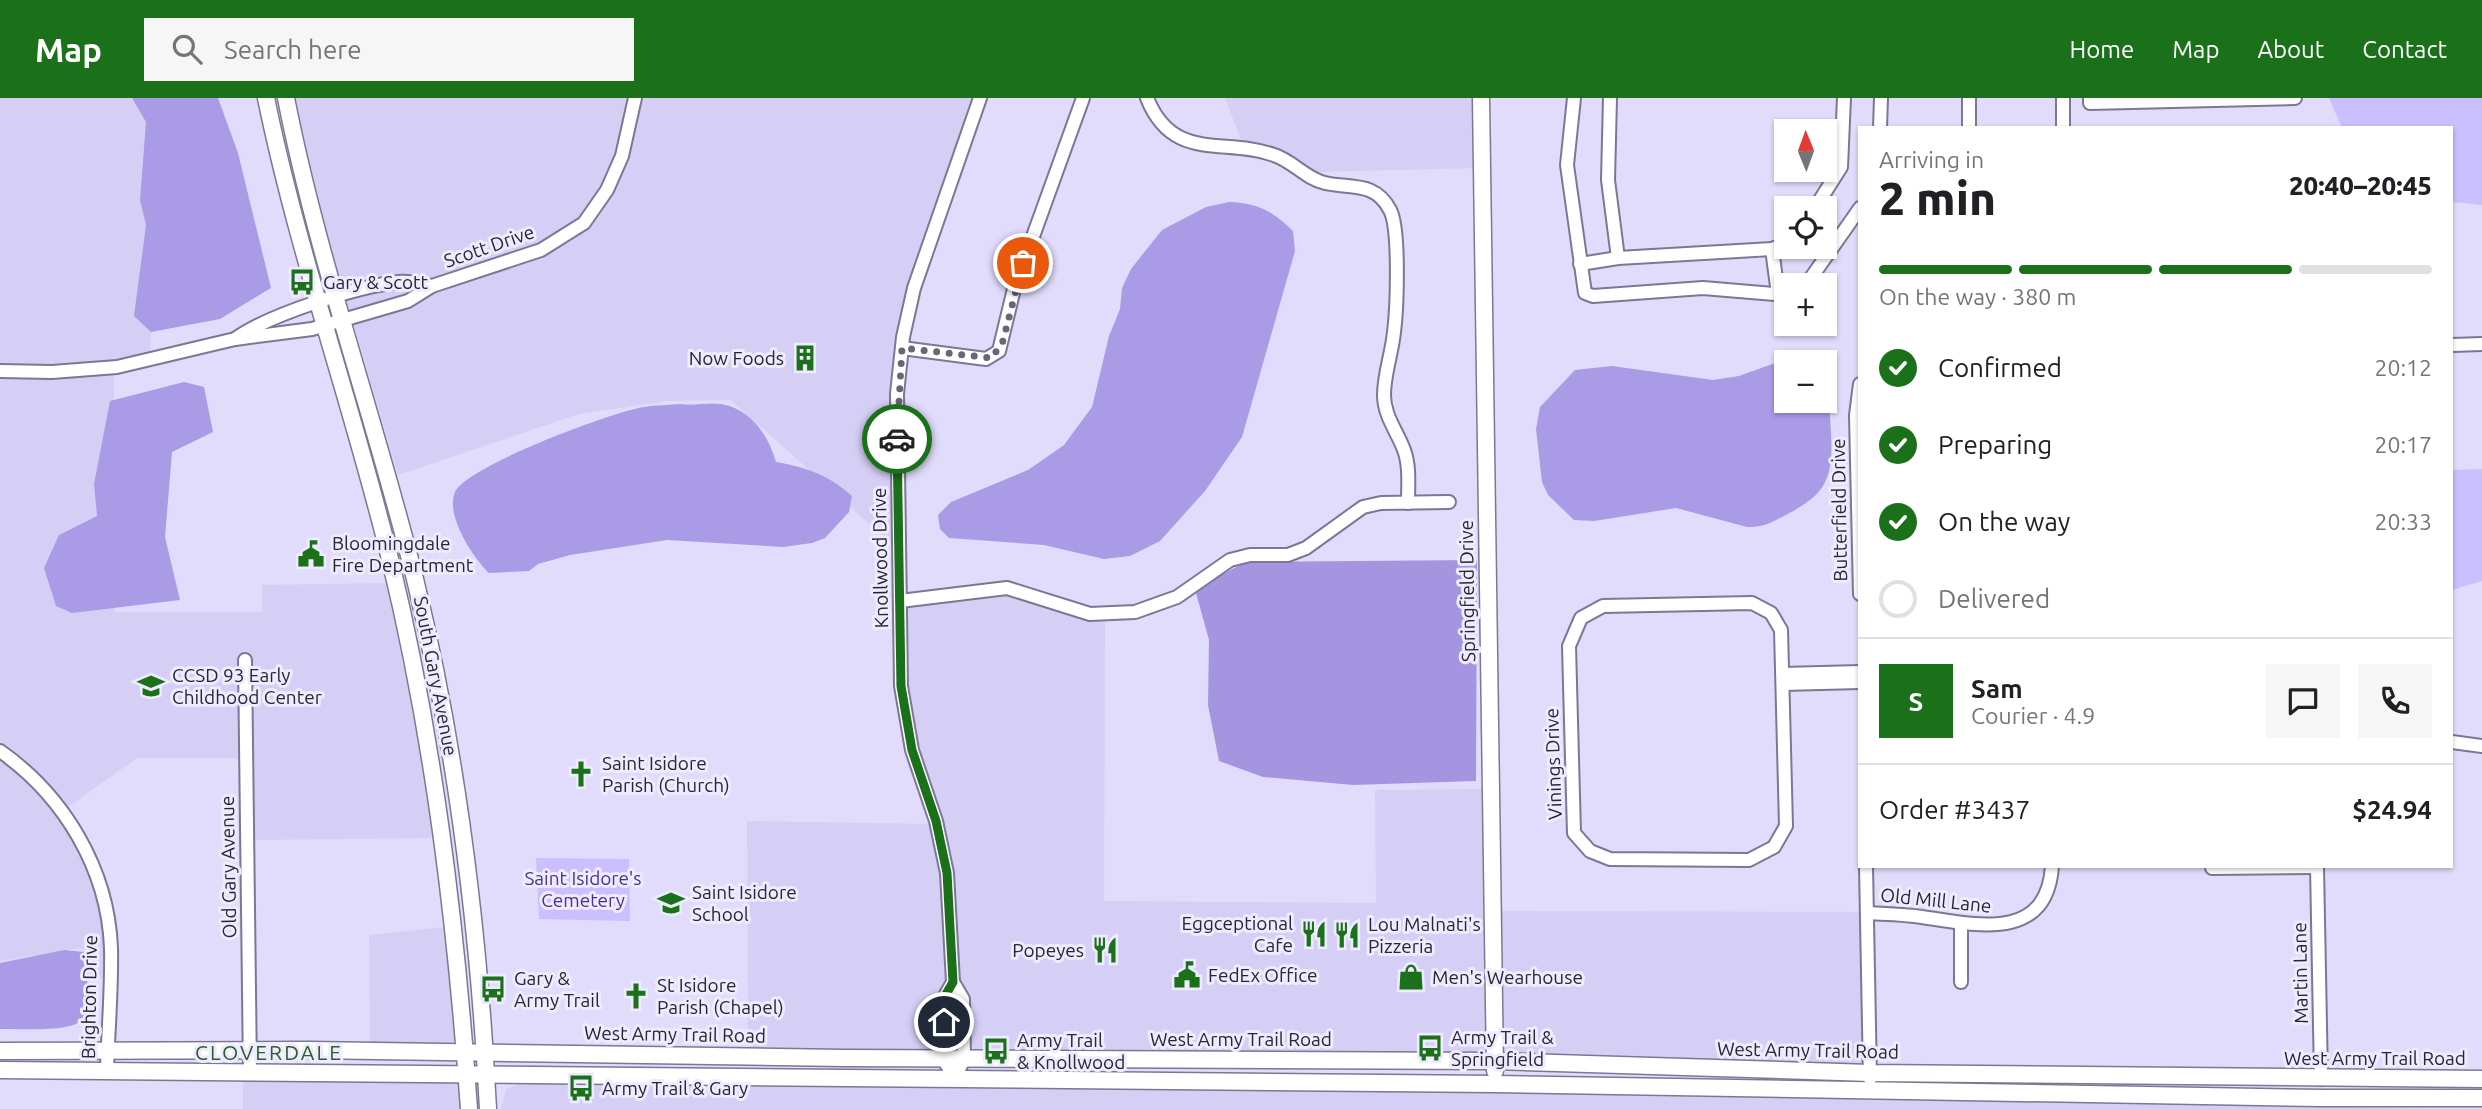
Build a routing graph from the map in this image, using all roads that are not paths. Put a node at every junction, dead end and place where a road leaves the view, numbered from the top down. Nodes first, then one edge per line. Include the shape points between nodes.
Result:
1 (267, 98) edge
2 (286, 98) edge
3 (635, 98) edge
4 (980, 98) edge
5 (1083, 98) edge
6 (1147, 98) edge
7 (1481, 98) edge
8 (1574, 98) edge
9 (1610, 98) edge
10 (1844, 98) edge
11 (1881, 98) edge
12 (1969, 98) edge
13 (2063, 98) edge
14 (2090, 98) edge
15 (2295, 98) edge
16 (1880, 126) edge
17 (1969, 126) edge
18 (2063, 126) edge
19 (1823, 196) edge
20 (1858, 211) edge
21 (1772, 249) joint
22 (1618, 258) junction
23 (1580, 264) junction
24 (1777, 273) edge
25 (1814, 273) edge
26 (432, 286) junction
27 (1774, 293) edge
28 (335, 298) junction
29 (317, 303) junction
30 (342, 322) junction
31 (324, 326) junction
32 (235, 339) junction
33 (2482, 344) edge
34 (2453, 345) edge
35 (902, 348) junction
36 (0, 371) edge
37 (1858, 399) edge
38 (1449, 502) dead end
39 (1408, 503) junction
40 (1858, 504) edge
41 (408, 555) junction
42 (391, 560) junction
43 (900, 601) junction
44 (245, 660) dead end
45 (1858, 672) edge
46 (1783, 679) junction
47 (1858, 682) edge
48 (2453, 742) edge
49 (2482, 746) edge
50 (0, 751) edge
51 (1866, 868) edge
52 (2051, 868) edge
53 (2318, 868) edge
54 (1867, 913) junction
55 (1961, 923) junction
56 (953, 982) junction
57 (1961, 982) dead end
58 (250, 1050) junction
59 (0, 1051) edge
60 (107, 1051) junction
61 (465, 1051) junction
62 (486, 1051) junction
63 (943, 1059) junction
64 (964, 1059) junction
65 (1496, 1061) junction
66 (0, 1070) edge
67 (107, 1071) junction
68 (250, 1073) junction
69 (1870, 1073) junction
70 (467, 1076) junction
71 (487, 1076) junction
72 (2107, 1076) junction
73 (955, 1078) junction
74 (2321, 1079) junction
75 (2343, 1079) junction
76 (2482, 1079) edge
77 (1495, 1084) junction
78 (1870, 1091) junction
79 (2106, 1095) junction
80 (2322, 1098) junction
81 (2482, 1098) edge
82 (469, 1109) edge
83 (488, 1109) edge

1 - 29 main road, South Gary Avenue
2 - 28 main road, South Gary Avenue
3 - 26 street, Scott Drive via 616,174 584,223 541,250
4 - 35 street, Knollwood Drive via 919,268
5 - 35 street via 1014,289 999,351 986,359
6 - 39 street via 1159,120 1188,143 1277,155 1316,181 1358,186 1383,198 1392,212 1395,230 1395,330 1384,397 1387,415 1404,450
7 - 65 main road, Springfield Drive
8 - 23 street via 1567,165
9 - 22 street via 1608,180
10 - 19 street via 1841,167
11 - 16 street
12 - 17 street
13 - 18 street
14 - 15 street via 2090,103
20 - 25 street
21 - 22 street
21 - 24 street
22 - 23 street
23 - 27 street via 1585,293 1593,296 1703,288
26 - 28 street, Scott Drive via 400,281
26 - 30 street, Scott Drive via 408,301
28 - 29 street, Scott Drive
28 - 30 main road, South Gary Avenue
29 - 31 main road, South Gary Avenue
29 - 32 street, Scott Drive via 251,327
30 - 31 street, Scott Drive
30 - 41 main road, South Gary Avenue
31 - 32 street, Scott Drive
31 - 42 main road, South Gary Avenue
32 - 36 street, Scott Drive via 117,367
33 - 34 street
35 - 43 street, Knollwood Drive via 897,413
37 - 40 street, Butterfield Drive
38 - 39 street
39 - 43 street via 1363,507 1322,540 1288,555 1230,560 1177,597 1135,612 1090,614 1007,588
41 - 42 main road
41 - 62 main road, South Gary Avenue via 453,771
42 - 61 main road, South Gary Avenue via 421,695 437,797 456,937
43 - 56 street, Knollwood Drive via 902,693 912,750 936,821 947,873
44 - 58 street, Old Gary Avenue
45 - 46 street
46 - 46 street, Vinings Drive via 1786,826 1774,847 1749,860 1610,859 1590,851 1574,833 1569,646 1581,618 1603,606 1752,603 1771,613 1781,630
46 - 47 street
48 - 49 street
50 - 60 street, Brighton Drive via 29,773 64,812 88,854 100,888 111,950
51 - 54 street
52 - 55 street, Old Mill Lane via 2042,897 2024,917 2003,926
53 - 74 street, Martin Lane
54 - 55 street, Old Mill Lane
54 - 69 street
55 - 57 street
56 - 63 street, Knollwood Drive via 945,996
56 - 64 street, Knollwood Drive via 963,999
58 - 60 main road, West Army Trail Road
58 - 61 main road, West Army Trail Road
58 - 68 street, Old Gary Avenue
59 - 60 main road, West Army Trail Road
60 - 67 street, Brighton Drive
61 - 62 main road, West Army Trail Road
61 - 70 main road, South Gary Avenue
62 - 63 main road, West Army Trail Road
62 - 71 main road, South Gary Avenue
63 - 64 main road, West Army Trail Road
63 - 73 street
64 - 65 main road, West Army Trail Road
64 - 73 street, Knollwood Drive
65 - 69 main road, West Army Trail Road
65 - 77 main road, Springfield Drive
66 - 67 main road, West Army Trail Road
67 - 68 main road, West Army Trail Road
68 - 70 main road, West Army Trail Road
69 - 72 main road, West Army Trail Road
69 - 78 street
70 - 71 main road, West Army Trail Road
70 - 82 main road, South Gary Avenue
71 - 73 main road, West Army Trail Road
71 - 83 main road, South Gary Avenue
72 - 74 main road, West Army Trail Road
72 - 79 main road
73 - 77 main road, West Army Trail Road
74 - 75 main road, West Army Trail Road
75 - 76 main road, West Army Trail Road
75 - 80 main road
77 - 78 main road, West Army Trail Road
78 - 79 main road, West Army Trail Road
79 - 80 main road, West Army Trail Road
80 - 81 main road, West Army Trail Road

